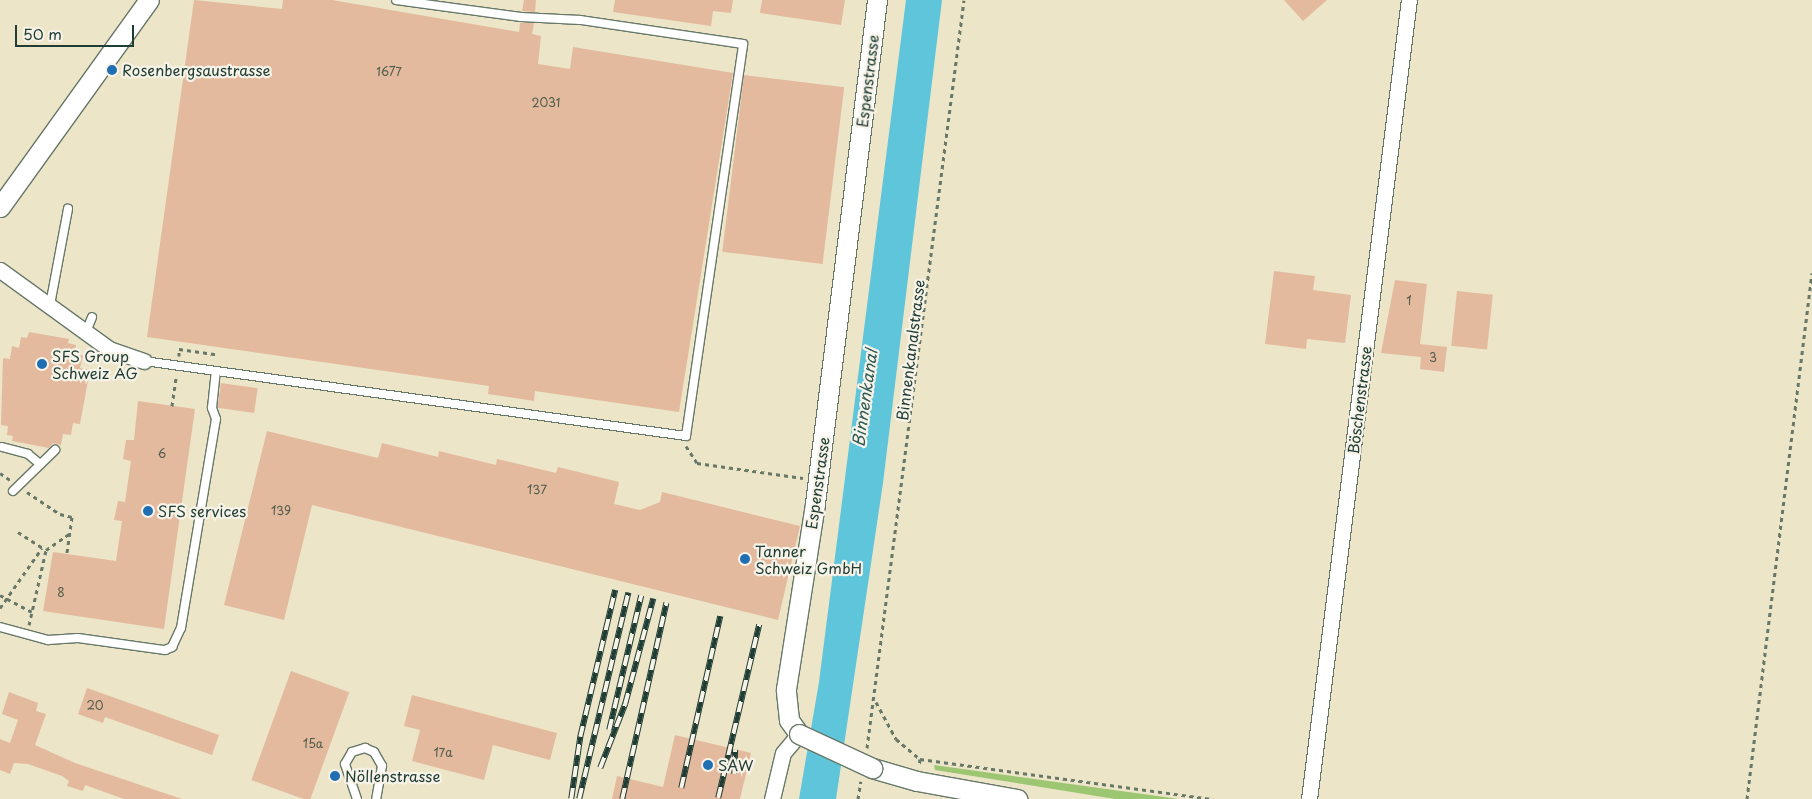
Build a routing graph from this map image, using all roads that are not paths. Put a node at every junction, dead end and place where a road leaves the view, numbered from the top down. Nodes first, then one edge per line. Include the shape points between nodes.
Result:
1 (149, 0) edge
2 (396, 0) edge
3 (877, 0) edge
4 (1409, 0) edge
5 (0, 207) edge
6 (68, 209) dead end
7 (0, 272) edge
8 (50, 306) junction
9 (92, 317) dead end
10 (86, 332) junction
11 (144, 360) joint
12 (216, 371) junction
13 (2, 447) dead end
14 (55, 450) dead end
15 (40, 464) junction
16 (16, 489) road end
17 (0, 627) edge
18 (794, 727) junction
19 (357, 799) edge
20 (376, 799) edge
21 (772, 799) edge
22 (1017, 799) edge
23 (1309, 799) edge

1 - 5 street
2 - 12 lane via 521,17 580,20 743,44 686,436
3 - 18 street, Espenstrasse via 818,480 786,689
4 - 23 street, Böschenstrasse
6 - 8 lane
7 - 8 street
8 - 10 street
9 - 10 lane
10 - 11 street via 109,349
11 - 12 lane
12 - 17 lane via 212,408 216,420 181,628 172,647 165,650 78,638 26,636
13 - 15 lane via 28,454
14 - 15 lane
15 - 16 lane
18 - 21 street via 783,754
18 - 22 street, bridge via 867,766 917,782
19 - 20 lane via 345,764 352,752 365,748 374,752 382,766

